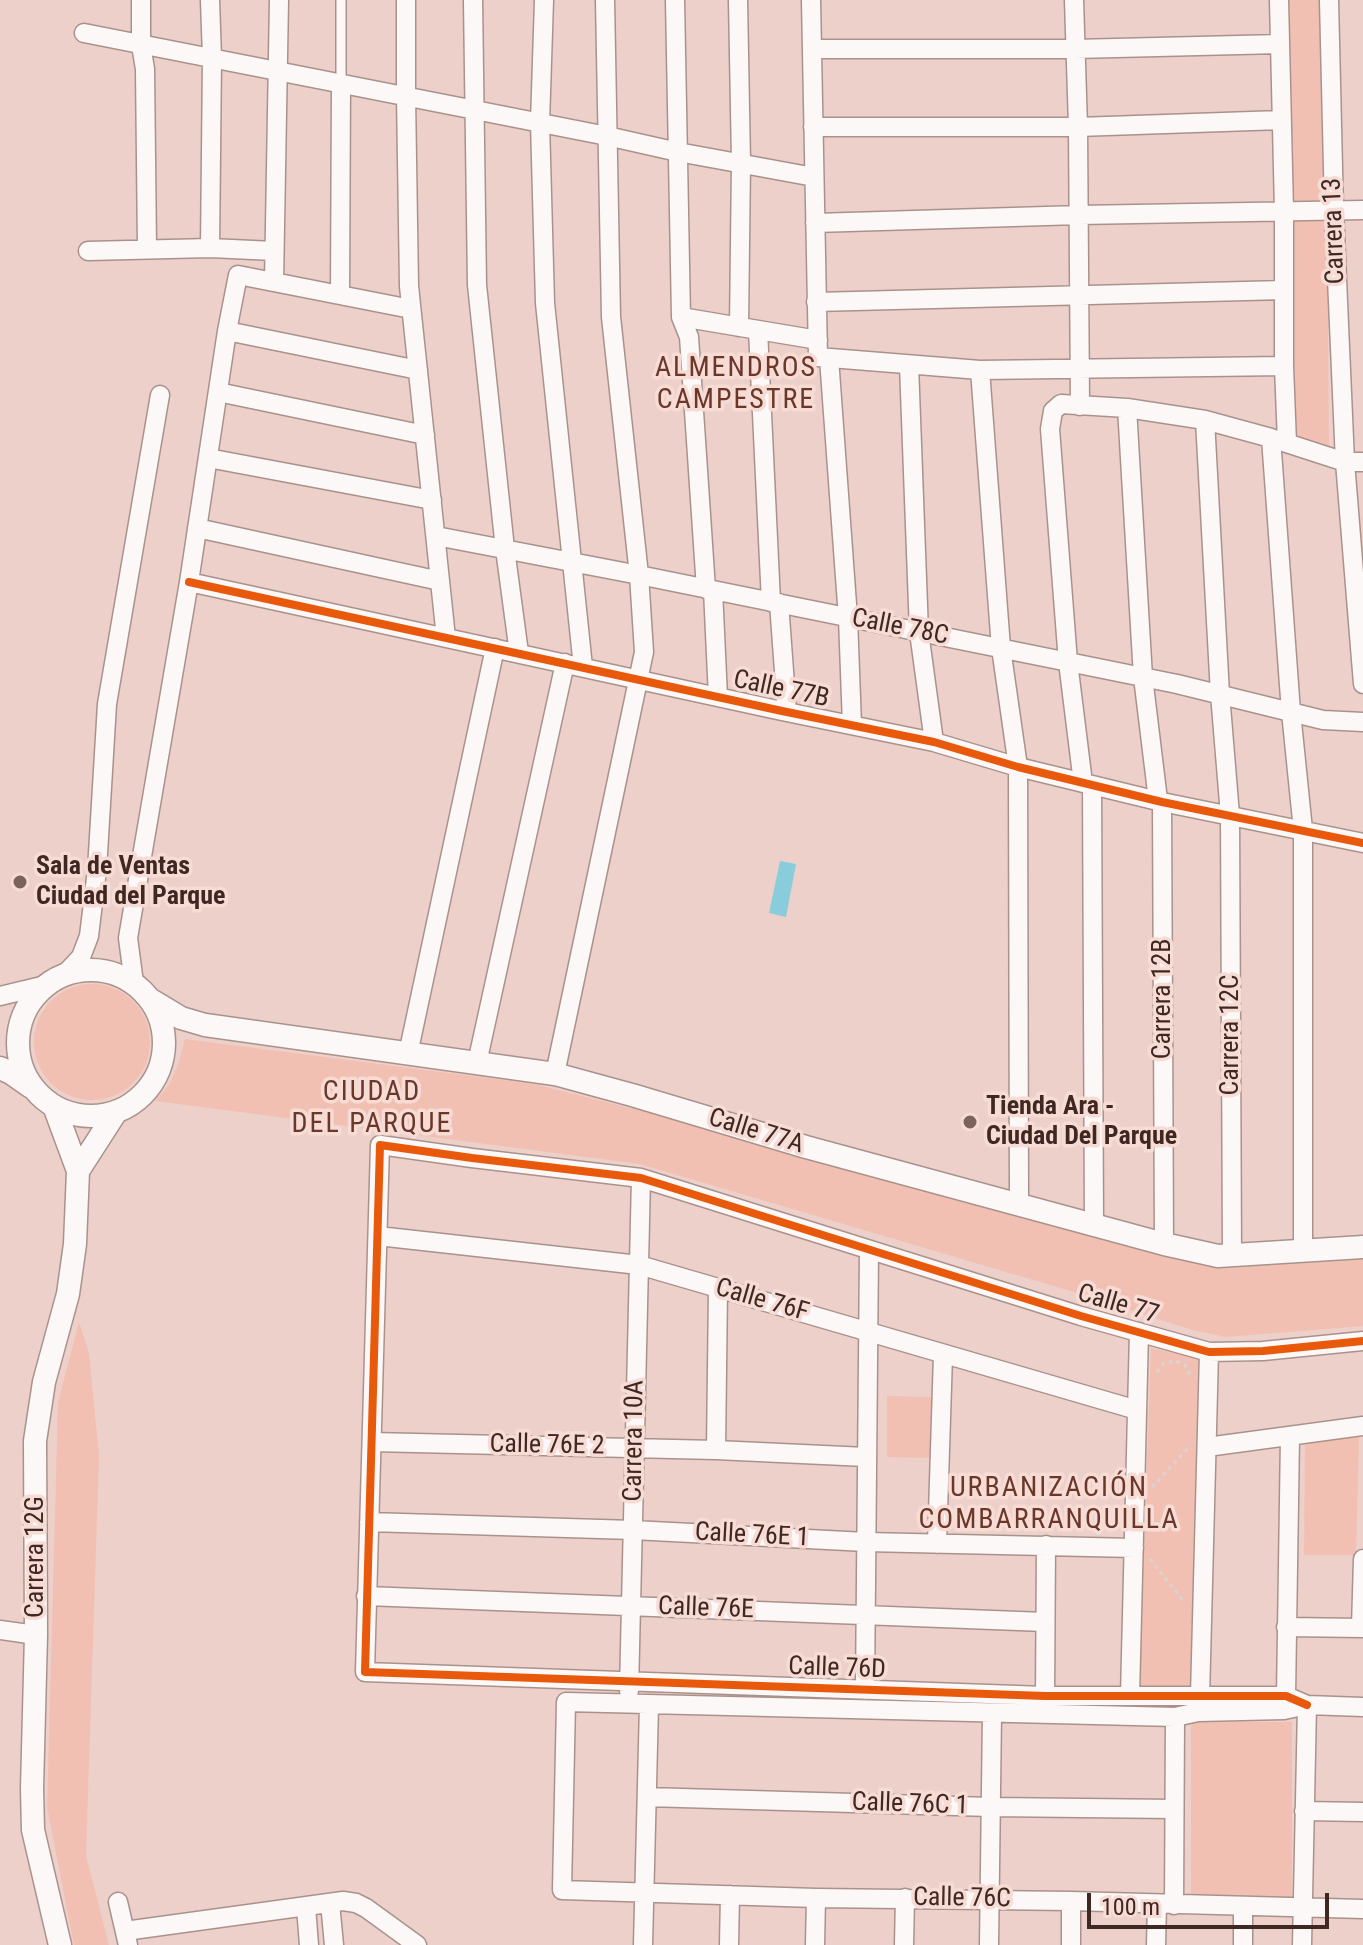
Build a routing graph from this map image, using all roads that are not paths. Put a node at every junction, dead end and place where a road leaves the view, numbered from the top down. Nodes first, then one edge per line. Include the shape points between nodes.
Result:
1 (141, 0) edge
2 (210, 0) edge
3 (279, 0) edge
4 (341, 0) edge
5 (406, 0) edge
6 (473, 0) edge
7 (544, 0) edge
8 (605, 0) edge
9 (675, 0) edge
10 (738, 0) edge
11 (811, 0) edge
12 (1074, 0) edge
13 (1279, 0) edge
14 (1329, 0) edge
15 (84, 33) dead end
16 (1280, 44) junction
17 (141, 45) junction
18 (812, 49) junction
19 (1075, 49) junction
20 (212, 58) junction
21 (277, 72) junction
22 (341, 83) junction
23 (406, 96) junction
24 (475, 110) junction
25 (1281, 120) junction
26 (540, 123) junction
27 (813, 127) junction
28 (1078, 127) junction
29 (607, 136) junction
30 (678, 152) junction
31 (741, 162) junction
32 (814, 177) junction
33 (1334, 210) junction
34 (1363, 210) edge
35 (1284, 211) junction
36 (1079, 215) junction
37 (815, 223) junction
38 (210, 248) junction
39 (147, 249) junction
40 (88, 251) dead end
41 (274, 251) junction
42 (274, 282) junction
43 (1284, 290) junction
44 (340, 295) junction
45 (1079, 297) junction
46 (816, 302) junction
47 (411, 309) junction
48 (681, 317) junction
49 (739, 327) junction
50 (758, 330) junction
51 (227, 331) junction
52 (818, 340) junction
53 (829, 358) junction
54 (909, 365) junction
55 (1284, 366) junction
56 (418, 370) junction
57 (980, 370) junction
58 (1079, 370) junction
59 (218, 392) junction
60 (160, 395) dead end
61 (1080, 406) junction
62 (1127, 408) junction
63 (1205, 420) junction
64 (425, 435) junction
65 (1279, 440) junction
66 (208, 458) junction
67 (1354, 462) edge
68 (432, 500) junction
69 (197, 528) junction
70 (436, 536) junction
71 (505, 549) junction
72 (571, 562) junction
73 (639, 575) junction
74 (440, 581) junction
75 (189, 582) junction
76 (710, 589) junction
77 (775, 603) junction
78 (848, 618) junction
79 (919, 632) junction
80 (446, 638) junction
81 (495, 648) junction
82 (1001, 648) junction
83 (519, 653) junction
84 (1068, 662) junction
85 (574, 665) junction
86 (1143, 677) junction
87 (638, 679) junction
88 (1363, 684) edge
89 (1220, 694) junction
90 (718, 697) junction
91 (787, 712) junction
92 (1291, 712) junction
93 (1363, 722) edge
94 (852, 725) junction
95 (934, 742) junction
96 (1018, 767) junction
97 (1087, 784) junction
98 (1160, 801) junction
99 (1230, 815) junction
100 (1303, 830) junction
101 (1363, 843) edge
102 (66, 973) junction
103 (134, 983) junction
104 (46, 985) junction
105 (0, 996) edge
106 (151, 1000) junction
107 (408, 1054) junction
108 (477, 1063) junction
109 (0, 1068) edge
110 (555, 1074) junction
111 (35, 1090) junction
112 (54, 1106) junction
113 (116, 1112) junction
114 (78, 1171) junction
115 (641, 1178) junction
116 (1019, 1205) junction
117 (1094, 1225) junction
118 (378, 1236) junction
119 (1164, 1244) junction
120 (1363, 1247) edge
121 (869, 1250) junction
122 (1303, 1251) junction
123 (1232, 1256) junction
124 (639, 1265) junction
125 (718, 1289) junction
126 (867, 1331) junction
127 (1139, 1332) junction
128 (1363, 1341) edge
129 (1209, 1352) junction
130 (943, 1355) junction
131 (1137, 1410) junction
132 (1363, 1426) edge
133 (1290, 1436) junction
134 (372, 1442) junction
135 (1198, 1446) junction
136 (635, 1448) junction
137 (716, 1450) junction
138 (866, 1457) junction
139 (369, 1522) junction
140 (633, 1530) junction
141 (866, 1542) junction
142 (937, 1544) junction
143 (1046, 1545) junction
144 (1134, 1548) junction
145 (1363, 1559) edge
146 (366, 1596) junction
147 (631, 1606) junction
148 (866, 1615) junction
149 (1045, 1622) junction
150 (1286, 1627) junction
151 (1362, 1628) edge
152 (0, 1630) edge
153 (36, 1635) junction
154 (629, 1681) junction
155 (865, 1690) junction
156 (1045, 1696) junction
157 (1130, 1696) junction
158 (1286, 1696) junction
159 (1200, 1697) junction
160 (628, 1705) junction
161 (649, 1705) junction
162 (1307, 1705) junction
163 (1363, 1707) edge
164 (992, 1713) junction
165 (1175, 1717) junction
166 (647, 1797) junction
167 (991, 1807) junction
168 (1174, 1809) junction
169 (1304, 1811) junction
170 (1363, 1812) edge
171 (562, 1890) joint
172 (645, 1893) junction
173 (730, 1895) junction
174 (816, 1898) junction
175 (905, 1898) junction
176 (990, 1900) junction
177 (1071, 1901) junction
178 (118, 1902) dead end
179 (330, 1903) junction
180 (1166, 1905) junction
181 (306, 1907) junction
182 (1243, 1907) junction
183 (1302, 1907) junction
184 (1363, 1909) edge
185 (126, 1938) edge
186 (60, 1945) edge
187 (309, 1945) edge
188 (334, 1945) edge
189 (417, 1945) edge
190 (643, 1945) edge
191 (729, 1945) edge
192 (815, 1945) edge
193 (904, 1945) edge
194 (989, 1945) edge
195 (1071, 1945) edge
196 (1156, 1945) edge
197 (1243, 1945) edge
198 (1302, 1945) edge

1 - 17 street
2 - 20 street
3 - 21 street
4 - 22 lane
5 - 23 street
6 - 24 street
7 - 26 street
8 - 29 street
9 - 30 street
10 - 31 street
11 - 18 street
12 - 19 street
13 - 16 street, Carrera 13
14 - 33 street, Carrera 13
15 - 17 street
16 - 19 street
16 - 25 street, Carrera 13
17 - 20 street
17 - 39 street
18 - 19 street
18 - 27 street
19 - 28 street
20 - 21 street
20 - 38 street
21 - 22 street
21 - 41 street
22 - 23 street
22 - 44 street
23 - 24 street
23 - 47 street
24 - 26 street
24 - 71 street via 477,285
25 - 28 street
25 - 35 street, Carrera 13
26 - 29 street
26 - 72 street via 545,303
27 - 28 street
27 - 32 street
28 - 36 street
29 - 30 street
29 - 73 street via 611,317
30 - 31 street
30 - 48 street
31 - 32 street
31 - 49 street
32 - 37 street
33 - 34 street
33 - 35 street
33 - 67 street, Carrera 13
35 - 36 street
35 - 43 street, Carrera 13
36 - 37 street
36 - 45 street
37 - 46 street
38 - 39 street
38 - 41 street
39 - 40 street
41 - 42 street
42 - 44 street
42 - 51 street via 238,275
43 - 45 street
43 - 55 street, Carrera 13
44 - 47 street
45 - 46 street
45 - 58 street
46 - 52 street
47 - 56 street
48 - 49 street
48 - 76 street via 689,337
49 - 50 street
50 - 52 street
50 - 77 street
51 - 56 street
51 - 59 street
52 - 53 street via 818,357
53 - 54 street
53 - 78 street
54 - 57 street
54 - 79 street
55 - 58 street
55 - 65 street, Carrera 13
56 - 64 street
57 - 58 street
57 - 82 street
58 - 61 street
59 - 64 street
59 - 66 street
60 - 102 street via 107,704 89,936 81,957
61 - 62 street
61 - 84 street via 1061,404 1053,411 1050,429
62 - 63 street
62 - 86 street, Carrera 12B
63 - 65 street
63 - 89 street, Carrera 12C
64 - 68 street
65 - 67 street
65 - 92 street, Carrera 13
66 - 68 street
66 - 69 street
67 - 88 street, Carrera 13
68 - 70 street
69 - 74 street
69 - 75 street
70 - 71 street, Calle 78C
70 - 74 street
71 - 72 street, Calle 78C
71 - 83 street
72 - 73 street, Calle 78C
72 - 85 street
73 - 76 street, Calle 78C
73 - 87 street via 644,652
74 - 80 street
75 - 80 street, Calle 77B
75 - 103 street via 128,938
76 - 77 street, Calle 78C
76 - 90 street
77 - 78 street, Calle 78C
77 - 91 street
78 - 79 street, Calle 78C
78 - 94 street
79 - 82 street, Calle 78C
79 - 95 street
80 - 81 street, Calle 77B
81 - 83 street, Calle 77B
81 - 107 street
82 - 84 street, Calle 78C
82 - 96 street
83 - 85 street, Calle 77B
84 - 86 street, Calle 78C
84 - 97 street
85 - 87 street, Calle 77B
85 - 108 street
86 - 89 street, Calle 78C
86 - 98 street, Carrera 12B
87 - 90 street, Calle 77B
87 - 110 street
89 - 92 street, Calle 78C
89 - 99 street, Carrera 12C
90 - 91 street, Calle 77B
91 - 94 street, Calle 77B
92 - 93 street, Calle 78C
92 - 100 street, Carrera 13
94 - 95 street, Calle 77B
95 - 96 street, Calle 77B
96 - 97 street, Calle 77B
96 - 116 street
97 - 98 street, Calle 77B
97 - 117 street
98 - 99 street, Calle 77B
98 - 119 street, Carrera 12B
99 - 100 street, Calle 77B
99 - 123 street, Carrera 12C
100 - 101 street, Calle 77B
100 - 122 street, Carrera 13
102 - 103 street via 101,970
102 - 104 street
103 - 106 street
104 - 105 street
104 - 111 street via 20,1024 23,1070
106 - 107 street, Calle 77A via 205,1025
106 - 113 street via 165,1042 161,1065 136,1102
107 - 108 street, Calle 77A
108 - 110 street, Calle 77A
109 - 111 street
110 - 116 street, Calle 77A
111 - 112 street
112 - 113 street via 74,1114
112 - 114 street, Carrera 12G
113 - 114 street
114 - 153 street, Carrera 12G via 72,1269 35,1441
115 - 118 street, Calle 77 via 380,1145
115 - 121 street, Calle 77
115 - 124 street, Carrera 10A
116 - 117 street, Calle 77A
117 - 119 street, Calle 77A
118 - 124 street, Calle 76F
118 - 134 street
119 - 123 street, Calle 77A
120 - 122 street, Calle 77A
121 - 126 street
121 - 127 street, Calle 77
122 - 123 street, Calle 77A
124 - 125 street, Calle 76F
124 - 136 street, Carrera 10A
125 - 126 street, Calle 76F
125 - 137 street
126 - 130 street, Calle 76F
126 - 138 street
127 - 129 street, Calle 77
127 - 131 street
128 - 129 street, Calle 77
129 - 135 street
130 - 131 street, Calle 76F
130 - 142 street
131 - 144 street
132 - 133 street
133 - 135 street
133 - 150 street
134 - 136 street, Calle 76E 2
134 - 139 street
135 - 159 street
136 - 137 street, Calle 76E 2
136 - 140 street, Carrera 10A
137 - 138 street, Calle 76E 2
138 - 141 street
139 - 140 street, Calle 76E 1
139 - 146 street
140 - 141 street, Calle 76E 1
140 - 147 street, Carrera 10A
141 - 142 street, Calle 76E 1
141 - 148 street
142 - 143 street, Calle 76E 1
143 - 144 street, Calle 76E 1
143 - 149 street
144 - 157 street
145 - 151 street
146 - 147 street, Calle 76E
146 - 154 street, Calle 76D via 365,1672
147 - 148 street, Calle 76E
147 - 154 street, Carrera 10A
148 - 149 street, Calle 76E
148 - 155 street
149 - 156 street
150 - 151 street
150 - 158 street
152 - 153 street
153 - 186 street, Carrera 12G via 33,1830
154 - 155 street, Calle 76D
154 - 160 street, Carrera 10A
155 - 156 street, Calle 76D
156 - 157 street, Calle 76D
157 - 159 street, Calle 76D
158 - 159 street, Calle 76D
158 - 162 street, Calle 76D
160 - 161 street, Calle 76D
160 - 171 street, Calle 76D via 566,1702
161 - 164 street, Calle 76D
161 - 166 street
162 - 163 street, Calle 76D
162 - 165 street, Calle 76D
162 - 169 street
164 - 165 street, Calle 76D
164 - 167 street
165 - 168 street
166 - 167 street, Calle 76C 1
166 - 172 street
167 - 168 street, Calle 76C 1
167 - 176 street
168 - 180 street
169 - 170 street
169 - 183 street
171 - 172 street, Calle 76C
172 - 173 street, Calle 76C
172 - 190 street
173 - 174 street, Calle 76C
173 - 191 street
174 - 175 street, Calle 76C
174 - 192 street
175 - 176 street, Calle 76C
175 - 193 street
176 - 177 street, Calle 76C
176 - 194 street
177 - 180 street, Calle 76C
177 - 195 street
178 - 185 street
179 - 181 street
179 - 188 street
179 - 189 street via 356,1903
180 - 182 street, Calle 76C
180 - 196 street
181 - 185 street
181 - 187 street
182 - 183 street, Calle 76C
182 - 197 street
183 - 184 street, Calle 76C
183 - 198 street

